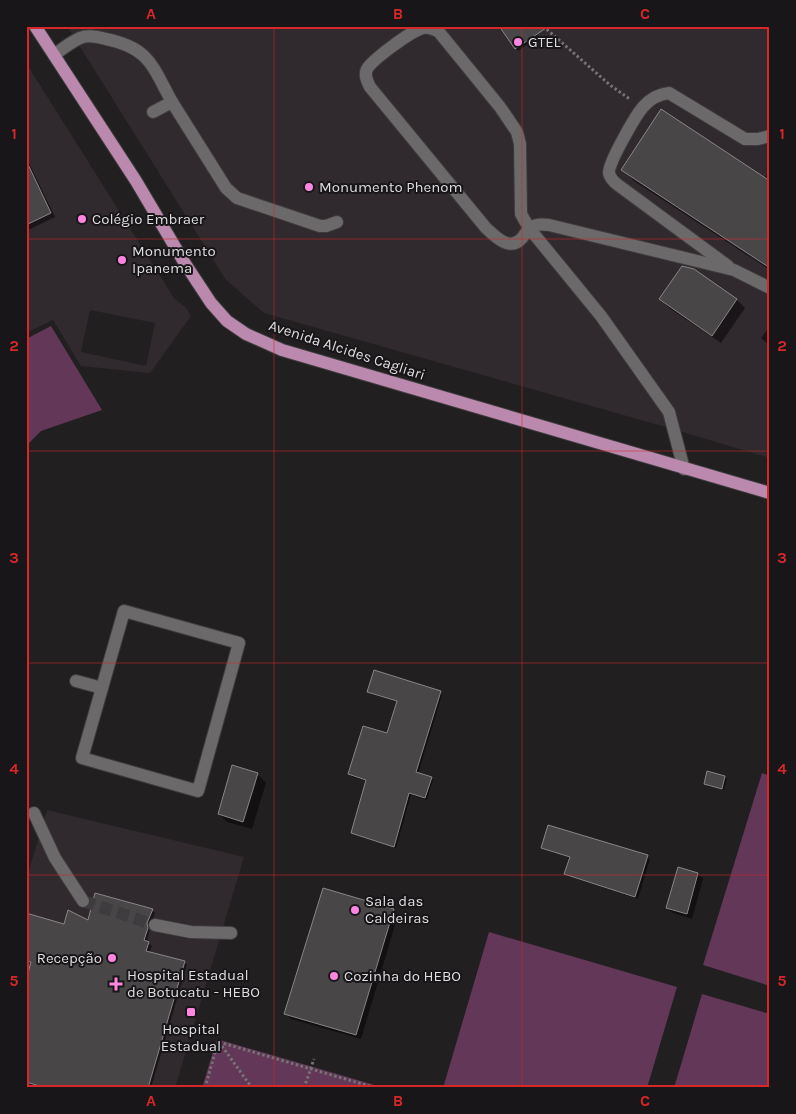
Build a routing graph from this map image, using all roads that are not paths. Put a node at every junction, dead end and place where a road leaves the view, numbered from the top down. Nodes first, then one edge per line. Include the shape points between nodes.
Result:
1 (39, 28) edge
2 (54, 55) junction
3 (172, 102) junction
4 (153, 112) dead end
5 (770, 136) edge
6 (337, 222) dead end
7 (529, 228) junction
8 (734, 270) junction
9 (770, 288) edge
10 (684, 469) junction
11 (770, 493) edge
12 (76, 681) dead end
13 (102, 688) junction
14 (34, 813) dead end
15 (83, 901) tunnel mouth
16 (155, 925) tunnel mouth
17 (231, 933) dead end

1 - 2 main road, Avenida Alcides Cagliari
2 - 3 lane via 82,37 97,37 134,47 152,66
2 - 10 main road, Avenida Alcides Cagliari via 211,303 246,334 282,350
3 - 4 lane
3 - 6 lane via 232,195 320,226
5 - 8 lane via 758,140 745,139 669,93 659,94 643,107 611,161 608,172 637,200
7 - 7 lane via 520,214 520,138 500,107 439,32 421,28 395,43 367,68 370,87 500,241 518,242
7 - 8 lane via 549,225
7 - 10 lane via 600,316 669,412
8 - 9 lane
10 - 11 main road, Avenida Alcides Cagliari
12 - 13 lane
13 - 13 lane via 82,758 198,791 240,643 124,611
14 - 15 lane via 55,858
16 - 17 lane via 191,932

